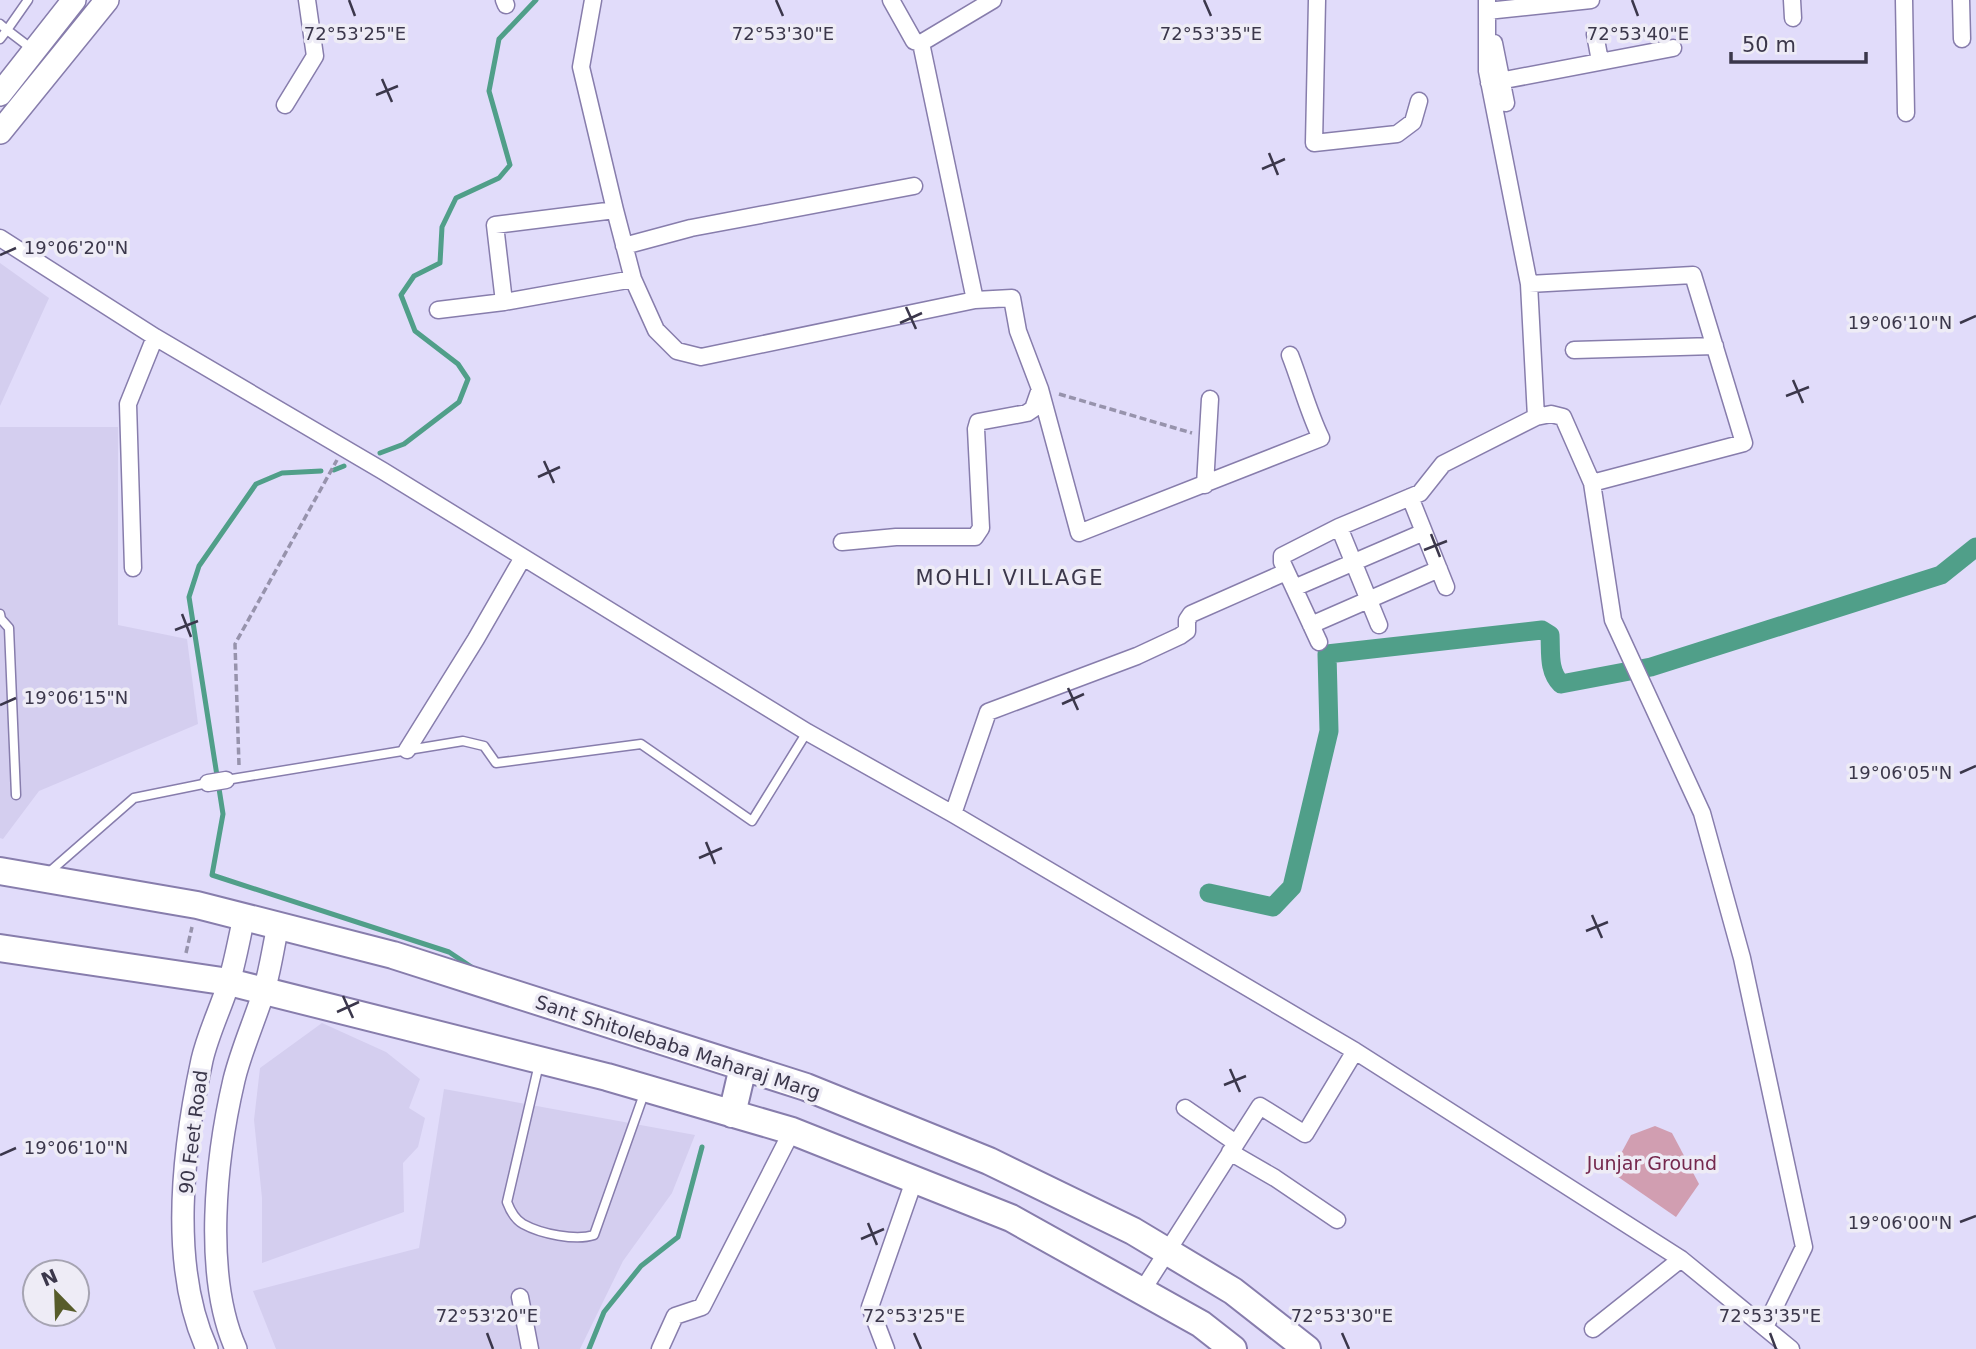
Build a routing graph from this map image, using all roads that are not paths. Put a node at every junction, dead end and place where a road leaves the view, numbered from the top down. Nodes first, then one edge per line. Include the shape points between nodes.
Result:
1 (28, 0) edge
2 (74, 0) edge
3 (107, 0) edge
4 (307, 0) edge
5 (593, 0) edge
6 (891, 0) edge
7 (993, 0) edge
8 (1317, 0) edge
9 (1591, 0) edge
10 (1792, 0) edge
11 (1904, 0) edge
12 (1961, 0) edge
13 (1487, 5) edge
14 (1793, 18) dead end
15 (3, 27) edge
16 (1594, 34) dead end
17 (0, 39) edge
18 (1962, 39) dead end
19 (921, 43) junction
20 (1494, 43) dead end
21 (1673, 48) dead end
22 (34, 50) junction
23 (1600, 61) junction
24 (1495, 81) junction
25 (0, 94) edge
26 (1419, 100) dead end
27 (1506, 103) dead end
28 (285, 105) dead end
29 (1906, 113) dead end
30 (0, 132) edge
31 (914, 186) dead end
32 (615, 210) junction
33 (0, 238) edge
34 (624, 246) junction
35 (633, 279) junction
36 (1529, 284) junction
37 (975, 300) junction
38 (505, 302) junction
39 (438, 310) dead end
40 (155, 337) junction
41 (1715, 346) junction
42 (1574, 349) dead end
43 (1290, 355) dead end
44 (1040, 389) junction
45 (1210, 399) dead end
46 (1536, 417) junction
47 (1592, 483) junction
48 (1205, 485) junction
49 (1410, 497) junction
50 (1339, 527) junction
51 (1424, 532) junction
52 (842, 542) dead end
53 (522, 559) junction
54 (1354, 563) junction
55 (133, 568) dead end
56 (1438, 569) junction
57 (1286, 572) junction
58 (1446, 587) dead end
59 (1294, 589) junction
60 (1367, 599) junction
61 (0, 614) edge
62 (1311, 625) junction
63 (1379, 625) dead end
64 (1319, 642) dead end
65 (807, 732) junction
66 (408, 750) junction
67 (233, 779) joint
68 (208, 783) joint
69 (16, 794) dead end
70 (953, 814) junction
71 (0, 871) edge
72 (42, 878) junction
73 (244, 917) junction
74 (278, 926) junction
75 (0, 948) edge
76 (229, 982) junction
77 (264, 990) junction
78 (1355, 1051) junction
79 (540, 1060) junction
80 (743, 1067) junction
81 (646, 1088) junction
82 (1185, 1108) dead end
83 (732, 1114) junction
84 (792, 1131) junction
85 (1233, 1147) junction
86 (915, 1178) junction
87 (1337, 1220) dead end
88 (1167, 1251) junction
89 (1681, 1259) junction
90 (1142, 1291) junction
91 (520, 1297) dead end
92 (1765, 1327) junction
93 (1593, 1329) dead end
94 (207, 1349) edge
95 (236, 1349) edge
96 (530, 1349) edge
97 (660, 1349) edge
98 (886, 1349) edge
99 (1233, 1349) edge
100 (1307, 1349) edge
101 (1791, 1349) edge

1 - 15 lane
2 - 22 main road
3 - 30 main road
4 - 28 street via 315,56
5 - 32 street via 581,67
6 - 19 street via 914,41
7 - 19 street
8 - 26 street via 1314,143 1396,134 1413,121
9 - 13 street
10 - 14 street
11 - 29 street
12 - 18 street
13 - 24 street
15 - 17 lane
15 - 22 lane
16 - 23 street
19 - 37 street
20 - 24 street
21 - 23 street
22 - 25 main road
23 - 24 street
24 - 27 street
24 - 36 street
31 - 34 street via 691,228
32 - 34 street
32 - 38 street via 495,225
33 - 40 street
34 - 35 street
35 - 37 street via 656,330 677,351 701,357
35 - 38 street
36 - 41 street via 1693,275
36 - 46 street
37 - 44 street via 1012,298 1018,331
38 - 39 street
40 - 53 street
40 - 55 street via 128,404
41 - 42 street
41 - 47 street via 1744,443
43 - 48 street via 1321,438
44 - 48 street via 1079,533
44 - 52 street via 1027,413 978,422 981,528 975,537
45 - 48 street
46 - 47 street via 1563,417
46 - 49 street via 1443,464 1420,493
47 - 92 street via 1613,620 1702,813 1742,958 1804,1247
49 - 50 street
49 - 51 street
50 - 54 street
50 - 57 street via 1282,556
51 - 54 street
51 - 56 street
53 - 65 street
53 - 66 street
54 - 59 street
54 - 60 street
56 - 58 street
56 - 60 street
57 - 59 street
57 - 70 street via 1191,614 1187,631 1180,636 988,712
59 - 62 street
60 - 62 street
60 - 63 street
61 - 69 lane via 9,628
62 - 64 street
65 - 66 lane via 752,821 641,744 496,762 484,746 463,741
65 - 70 street
66 - 67 lane
67 - 68 street
68 - 72 lane via 134,798
70 - 78 street
71 - 72 main road, Sant Shitolebaba Maharaj Marg
72 - 73 main road, Sant Shitolebaba Maharaj Marg
73 - 74 main road, Sant Shitolebaba Maharaj Marg
73 - 76 street, 90 Feet Road
74 - 77 street, 90 Feet Road
74 - 80 main road, Sant Shitolebaba Maharaj Marg via 393,955
75 - 76 main road
76 - 77 main road
76 - 94 street, 90 Feet Road via 202,1058 185,1167 187,1286
77 - 79 main road
77 - 95 street, 90 Feet Road via 234,1079 218,1178 220,1299
78 - 85 street via 1305,1134 1260,1105
78 - 89 street
79 - 81 main road
79 - 81 lane via 507,1202 522,1224 571,1239 594,1235
80 - 83 main road
80 - 88 main road, Sant Shitolebaba Maharaj Marg via 806,1087 989,1161
81 - 83 main road
82 - 85 street
83 - 84 main road
84 - 86 main road
84 - 97 street via 702,1307 675,1316
85 - 87 street
85 - 88 street
86 - 90 main road via 1011,1218
86 - 98 street via 870,1307
88 - 90 street
88 - 100 main road, Sant Shitolebaba Maharaj Marg via 1233,1291
89 - 92 street
89 - 93 street
90 - 99 main road via 1201,1324
91 - 96 street
92 - 101 street

